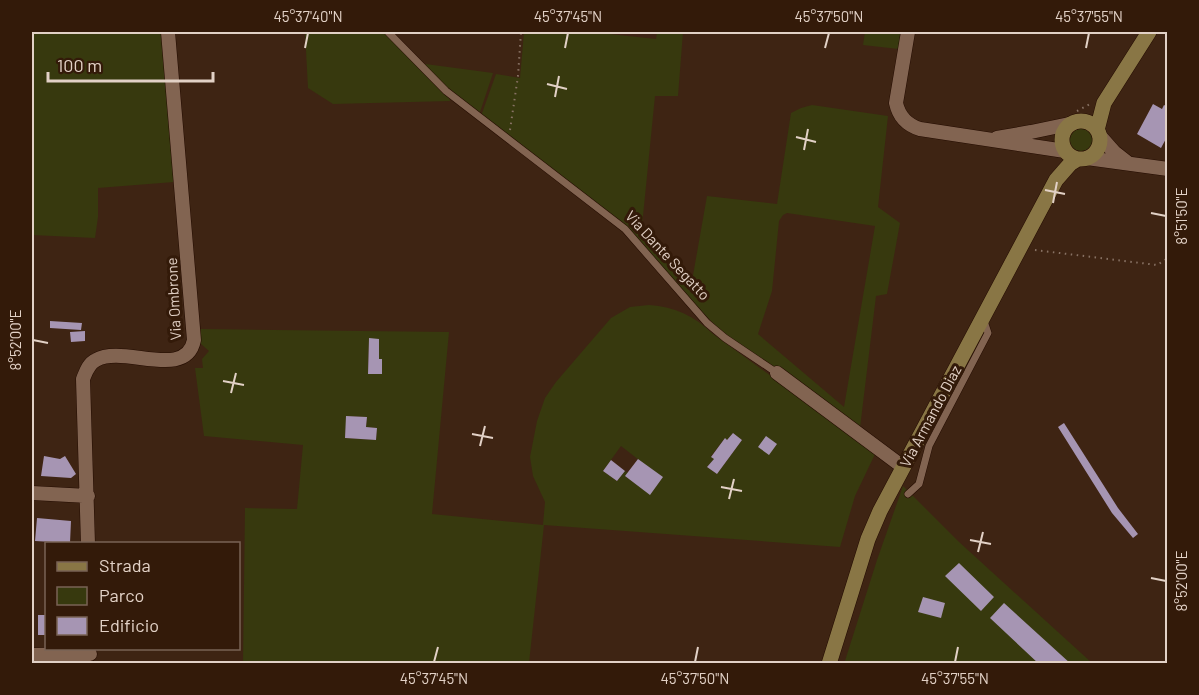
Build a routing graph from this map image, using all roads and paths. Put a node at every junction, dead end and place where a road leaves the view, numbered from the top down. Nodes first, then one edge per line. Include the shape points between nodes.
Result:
1 (168, 32) edge
2 (388, 32) edge
3 (521, 32) edge
4 (908, 32) edge
5 (1149, 32) edge
6 (1099, 101) junction
7 (1076, 118) junction
8 (511, 120) dead end
9 (1098, 132) junction
10 (989, 139) junction
11 (1077, 156) junction
12 (1130, 164) junction
13 (1167, 169) edge
14 (1034, 250) dead end
15 (1167, 258) edge
16 (982, 317) junction
17 (777, 373) joint
18 (903, 467) junction
19 (32, 493) edge
20 (908, 494) dead end
21 (88, 496) junction
22 (88, 542) edge
23 (32, 655) edge
24 (90, 655) edge
25 (829, 663) edge

1 - 21 street, Via Ombrone via 194,340 182,358 111,356 96,360 87,368 83,380
2 - 17 lane, Via Dante Segatto via 446,90 625,229 707,322
3 - 8 path
4 - 10 street via 896,99 902,118 920,129
5 - 6 street, Via Armando Diaz
6 - 7 street, Via Armando Diaz
6 - 7 path
6 - 9 street, Via Armando Diaz
7 - 9 street
7 - 10 street via 1031,132
7 - 11 street via 1063,134 1062,144
9 - 11 street, Via Armando Diaz via 1099,146 1092,155
9 - 12 street
10 - 11 street
11 - 12 street
11 - 16 street, Via Armando Diaz via 1056,180
12 - 13 street
14 - 15 path via 1157,265
16 - 18 street, Via Armando Diaz
16 - 20 lane via 988,333 929,446 919,484
17 - 18 street, Via Dante Segatto
18 - 25 street, Via Armando Diaz via 868,539
19 - 21 street
21 - 22 street, Via Ombrone
23 - 24 street

